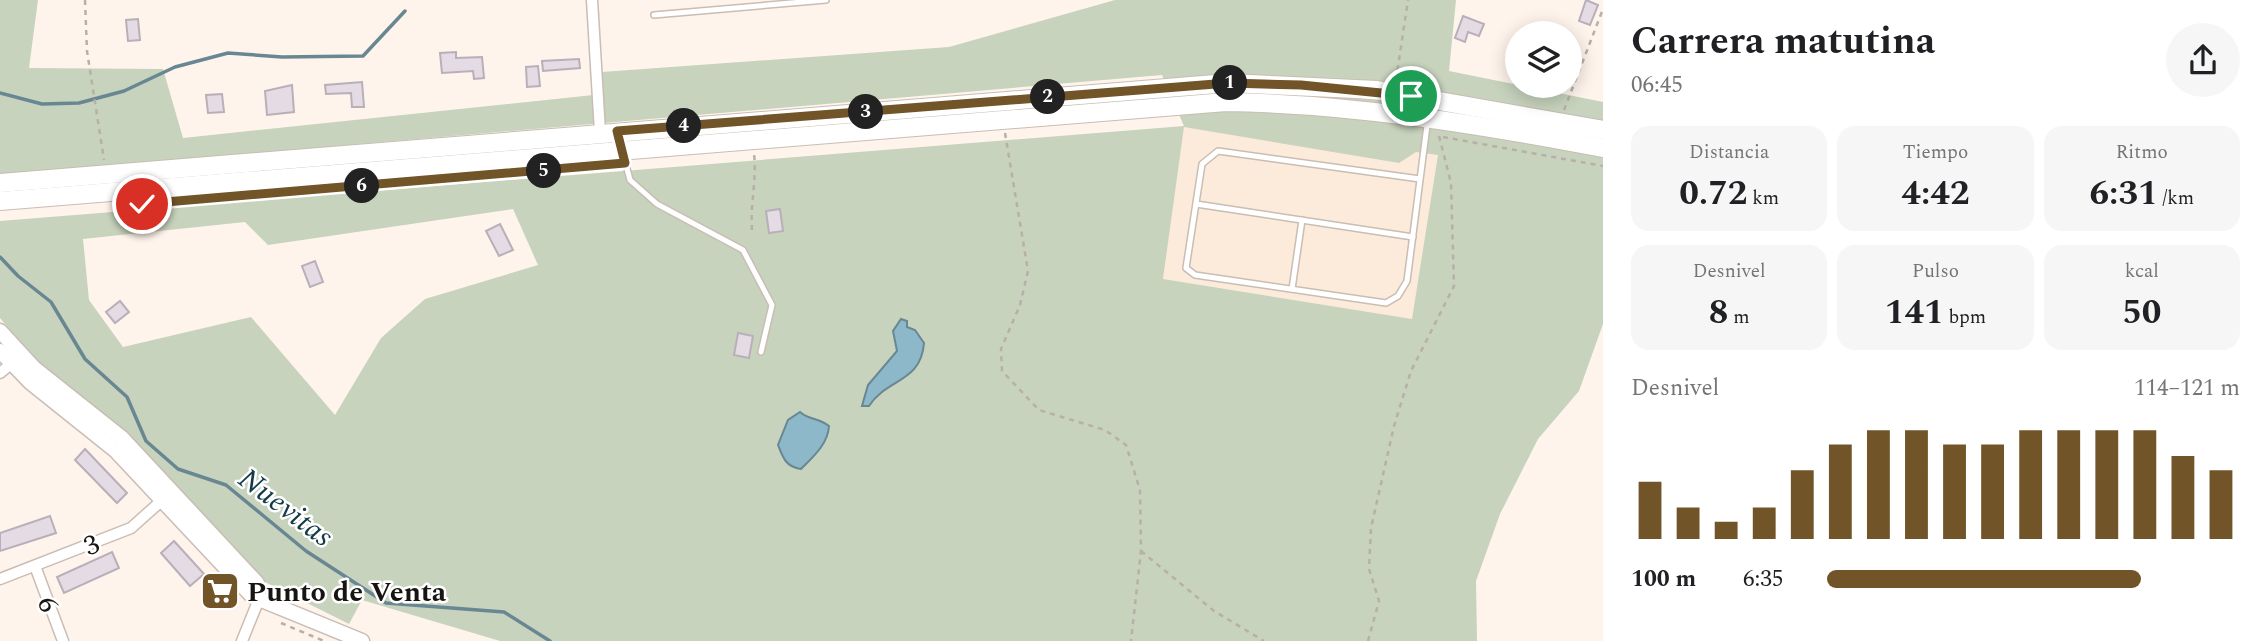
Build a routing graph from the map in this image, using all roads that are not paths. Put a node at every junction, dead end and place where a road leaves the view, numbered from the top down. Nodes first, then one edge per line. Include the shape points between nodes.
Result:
1 (592, 0) edge
2 (826, 0) edge
3 (654, 15) dead end
4 (1430, 99) junction
5 (1428, 118) junction
6 (1603, 130) edge
7 (609, 132) junction
8 (1603, 148) edge
9 (623, 151) junction
10 (1420, 179) junction
11 (0, 183) edge
12 (0, 201) edge
13 (1196, 204) junction
14 (1302, 220) junction
15 (1413, 237) junction
16 (1292, 289) junction
17 (0, 331) edge
18 (0, 351) edge
19 (761, 352) dead end
20 (6, 369) edge
21 (167, 495) junction
22 (35, 566) junction
23 (0, 579) edge
24 (260, 599) junction
25 (63, 641) edge
26 (242, 641) edge
27 (362, 641) edge

1 - 7 street
2 - 3 lane
4 - 5 lane
4 - 6 main road
4 - 7 main road via 1301,85 1228,83
5 - 8 main road
5 - 9 main road via 1302,103 1226,102
5 - 10 lane
7 - 9 lane
7 - 11 main road
9 - 12 main road
9 - 19 lane via 630,180 657,204 743,250 772,305
10 - 13 lane via 1218,151 1202,163
10 - 15 lane
13 - 14 lane
13 - 16 lane via 1189,271
14 - 15 lane
14 - 16 lane
15 - 16 lane via 1407,281 1398,296 1386,303
17 - 21 street via 34,368 122,438
18 - 20 street
20 - 21 street
21 - 22 street, 3 via 131,528
21 - 24 street via 247,592
22 - 23 street, 3
22 - 25 street, 6
24 - 26 street
24 - 27 street

